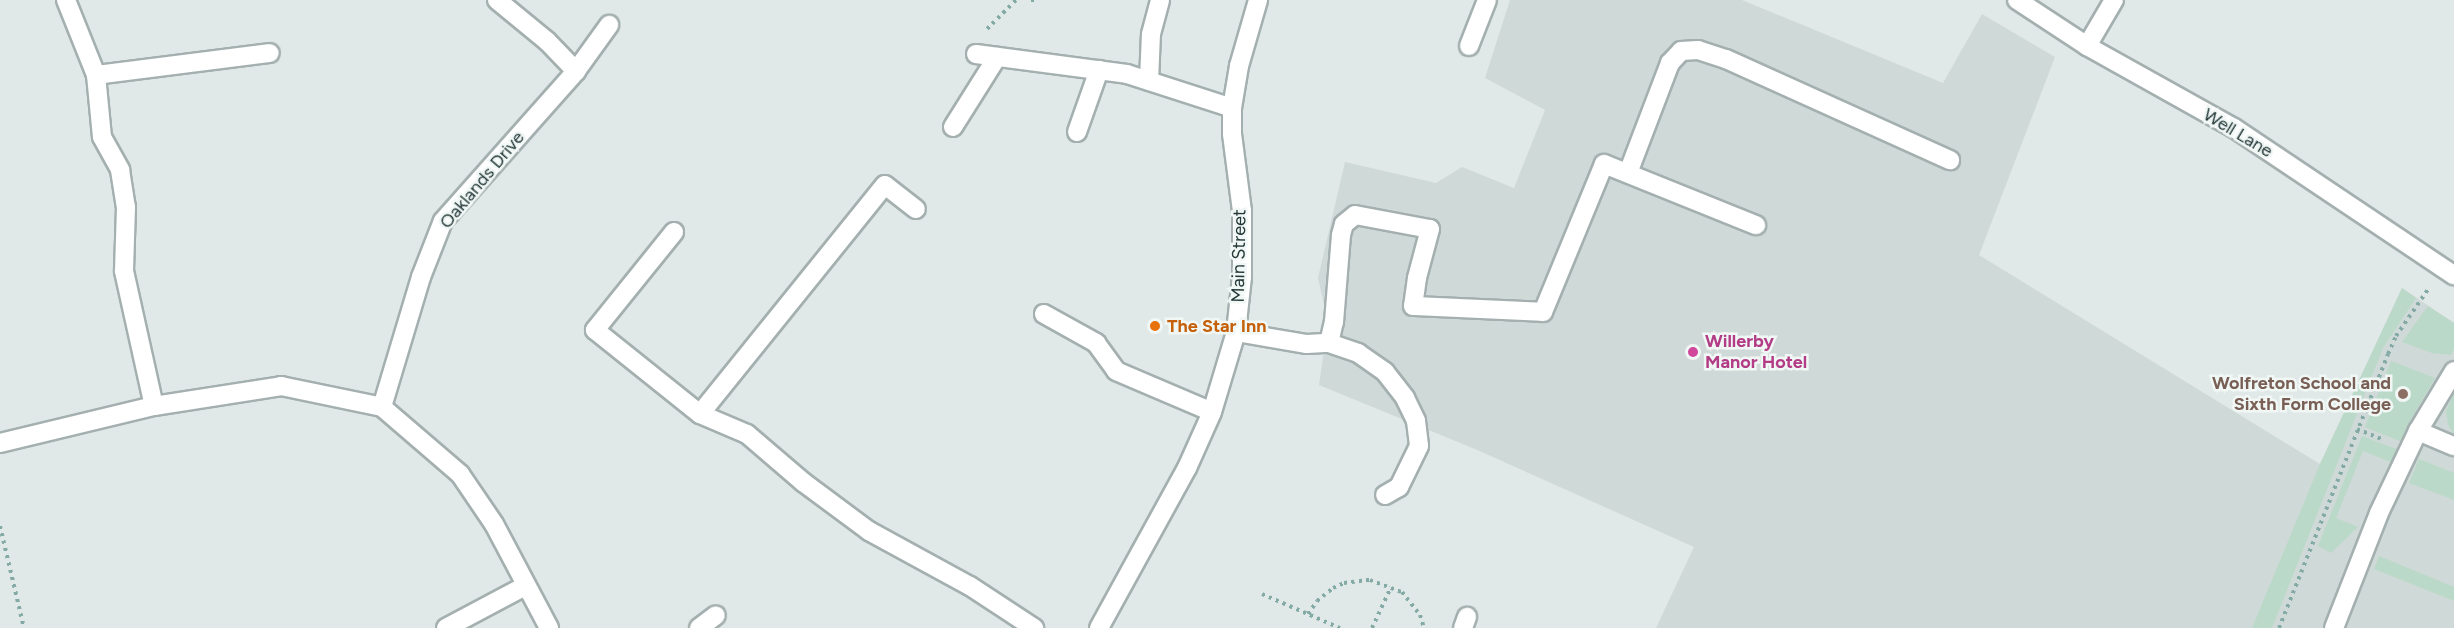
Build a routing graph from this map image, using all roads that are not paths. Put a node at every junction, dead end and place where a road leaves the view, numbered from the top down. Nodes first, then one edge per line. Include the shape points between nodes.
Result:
1 (66, 0) edge
2 (497, 0) edge
3 (1160, 0) edge
4 (1258, 0) edge
5 (1487, 0) edge
6 (2017, 0) edge
7 (2114, 0) edge
8 (609, 25) dead end
9 (1469, 46) dead end
10 (2087, 46) junction
11 (270, 53) dead end
12 (976, 54) road end
13 (997, 57) junction
14 (1099, 70) junction
15 (576, 71) junction
16 (96, 75) junction
17 (1149, 81) junction
18 (1232, 108) junction
19 (953, 127) dead end
20 (1077, 132) dead end
21 (1950, 160) dead end
22 (1628, 173) junction
23 (916, 209) dead end
24 (1756, 225) dead end
25 (674, 232) dead end
26 (2447, 271) edge
27 (1044, 314) dead end
28 (1236, 332) junction
29 (1329, 343) junction
30 (2454, 371) edge
31 (154, 406) junction
32 (381, 407) junction
33 (1212, 412) junction
34 (700, 414) junction
35 (2418, 431) junction
36 (0, 443) edge
37 (2454, 446) edge
38 (1385, 495) dead end
39 (525, 586) junction
40 (716, 615) dead end
41 (446, 628) edge
42 (549, 628) edge
43 (699, 628) edge
44 (1034, 628) edge
45 (1099, 628) edge
46 (2334, 628) edge

1 - 16 street
2 - 15 street via 546,40
3 - 17 street via 1151,34
4 - 18 street, Main Street via 1239,66
5 - 9 street
6 - 10 street, Well Lane
7 - 10 street
8 - 15 street, Oaklands Drive
10 - 26 street, Well Lane via 2234,128
11 - 16 street
12 - 13 street
13 - 14 street
13 - 19 street
14 - 17 street
14 - 20 street
15 - 32 street, Oaklands Drive via 443,221 421,277
16 - 31 street via 102,137 120,170 126,207 124,271
17 - 18 street
18 - 28 street, Main Street via 1242,210 1242,277
21 - 22 street via 1698,50 1681,51 1670,63
22 - 24 street
22 - 29 street via 1604,164 1543,312 1413,306 1430,229 1355,215 1344,224 1341,236
23 - 34 street via 885,184
25 - 34 street via 595,330
27 - 33 street via 1096,343 1116,371
28 - 29 street via 1307,344
28 - 33 street, Main Street
29 - 38 street via 1358,353 1385,372 1405,398 1416,421 1419,446 1399,487
30 - 35 street
31 - 32 street via 280,386
31 - 36 street
32 - 39 street via 460,474 494,524
33 - 45 street, Main Street via 1187,468
34 - 44 street via 747,434 869,531 970,586
35 - 37 street
35 - 46 street via 2379,513
39 - 41 street
39 - 42 street
40 - 43 street

